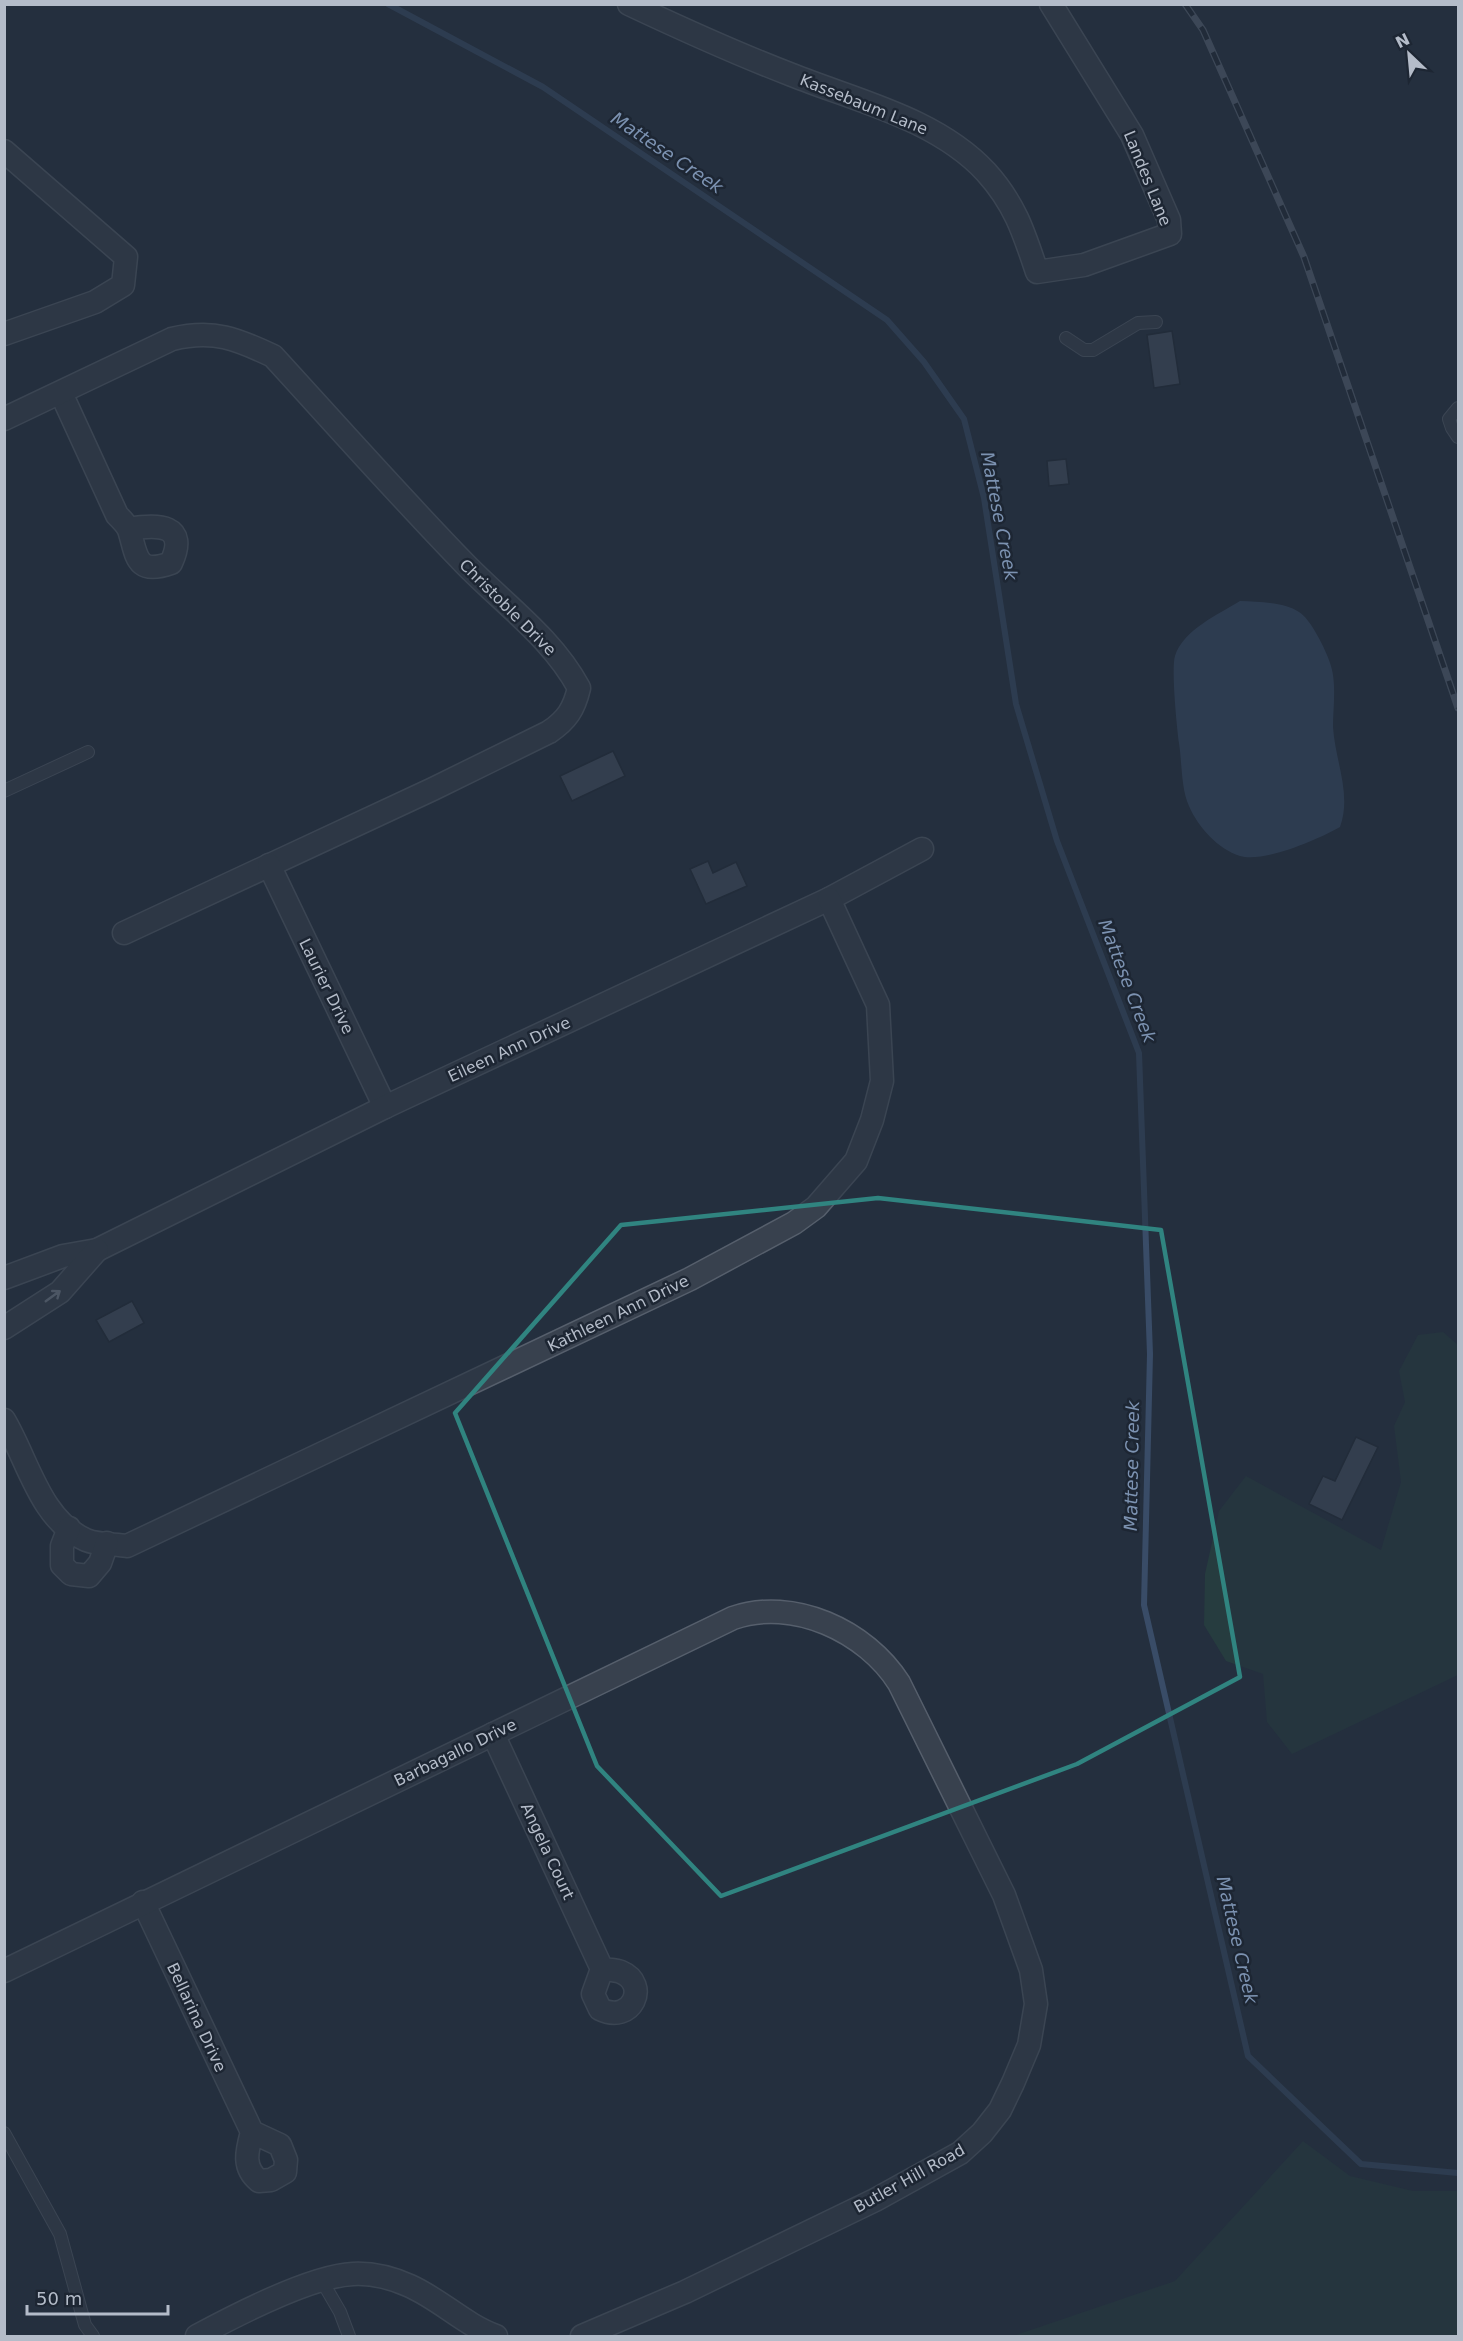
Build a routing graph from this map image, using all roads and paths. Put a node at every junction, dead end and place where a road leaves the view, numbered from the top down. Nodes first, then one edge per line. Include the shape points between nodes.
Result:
1 (629, 4) edge
2 (1052, 4) edge
3 (4, 151) edge
4 (1037, 272) joint
5 (1156, 322) dead end
6 (4, 334) edge
7 (1066, 338) dead end
8 (61, 393) junction
9 (1458, 408) edge
10 (4, 419) edge
11 (1458, 437) edge
12 (129, 529) dead end
13 (88, 752) dead end
14 (4, 791) edge
15 (922, 849) dead end
16 (268, 866) junction
17 (829, 899) junction
18 (124, 933) dead end
19 (385, 1107) junction
20 (97, 1250) junction
21 (4, 1278) edge
22 (4, 1328) edge
23 (4, 1420) edge
24 (69, 1528) junction
25 (107, 1543) junction
26 (899, 1683) joint
27 (493, 1734) junction
28 (143, 1902) junction
29 (602, 1969) dead end
30 (4, 1971) edge
31 (252, 2132) dead end
32 (4, 2133) edge
33 (322, 2281) junction
34 (93, 2337) edge
35 (196, 2337) edge
36 (349, 2337) edge
37 (496, 2337) edge
38 (582, 2337) edge

1 - 4 street, Kassebaum Lane via 789,74 900,116 959,149 984,171 1017,214
2 - 4 street, Landes Lane via 1132,135 1168,220 1170,234 1084,265
3 - 6 street via 126,257 123,285 95,302
5 - 7 lane via 1138,323 1093,350 1084,350
8 - 10 street, Christoble Drive
8 - 12 street via 117,515
8 - 16 street, Christoble Drive via 172,339 189,335 231,337 273,356 466,566 542,636 568,667 579,688 575,706 564,722 549,732
9 - 11 lane via 1449,419
13 - 14 lane
15 - 17 street, Eileen Ann Drive
16 - 18 street, Christoble Drive
16 - 19 street, Laurier Drive
17 - 19 street, Eileen Ann Drive
17 - 25 street, Kathleen Ann Drive via 878,1005 882,1081 856,1161 816,1208 690,1279 214,1506 127,1546
19 - 20 street, Eileen Ann Drive
20 - 21 street, Eileen Ann Drive via 63,1256
22 -> 20 street, Eileen Ann Drive via 60,1292
23 - 24 street, Kathleen Ann Drive via 31,1476 61,1523
24 - 25 street, Kathleen Ann Drive via 87,1540
24 - 25 street via 62,1546 62,1565 71,1574 89,1576
26 - 27 street, Barbagallo Drive via 887,1664 845,1633 786,1612 753,1611
26 - 38 street, Butler Hill Road via 1004,1895 1031,1970 1036,2004 1029,2045 1000,2110 960,2153 875,2200
27 - 28 street, Barbagallo Drive
27 - 29 street, Angela Court
28 - 30 street, Barbagallo Drive
28 - 31 street, Bellarina Drive
32 - 34 lane via 60,2234 85,2325
33 - 35 street via 239,2313
33 - 36 lane
33 - 37 street via 351,2274 378,2275 411,2286

